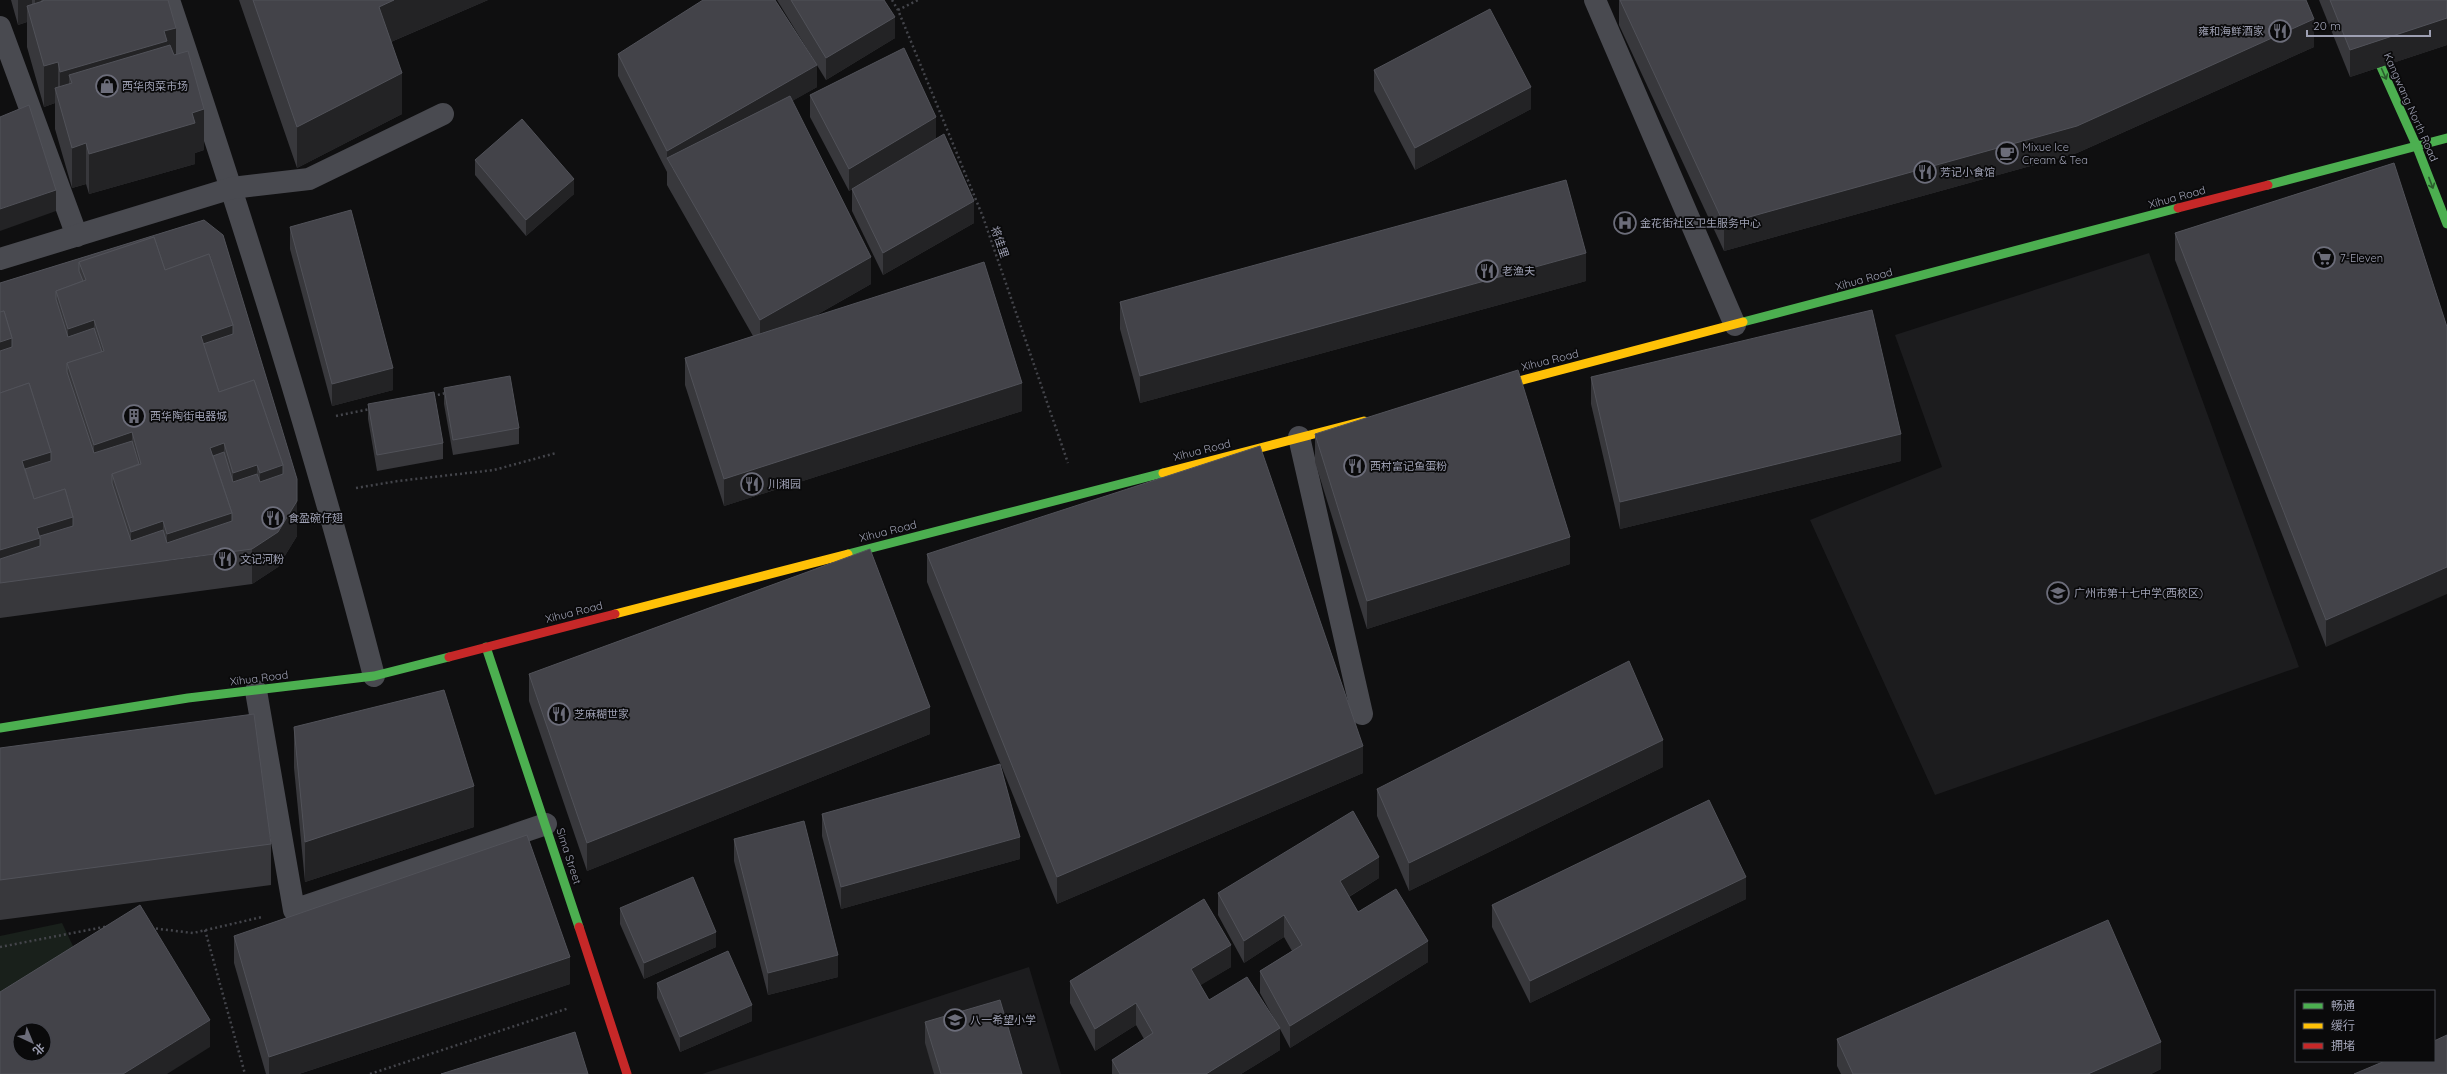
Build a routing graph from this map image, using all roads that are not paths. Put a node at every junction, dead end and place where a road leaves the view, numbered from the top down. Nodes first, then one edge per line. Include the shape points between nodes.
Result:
1 (169, 0) edge
2 (1594, 0) edge
3 (2351, 0) edge
4 (2364, 8) edge
5 (0, 27) edge
6 (443, 114) dead end
7 (2447, 138) edge
8 (2417, 147) junction
9 (232, 188) junction
10 (2447, 224) edge
11 (77, 236) junction
12 (0, 259) edge
13 (1736, 325) junction
14 (1483, 390) edge
15 (1376, 418) edge
16 (1299, 437) junction
17 (486, 647) junction
18 (374, 676) junction
19 (256, 691) junction
20 (1362, 714) dead end
21 (0, 728) edge
22 (546, 824) junction
23 (627, 1074) edge

1 - 9 lane
2 - 13 lane
3 - 4 street
3 -> 8 street, Kangwang North Road
5 - 11 lane
6 - 9 lane via 309,179
7 - 8 street, Xihua Road
8 -> 10 street, Kangwang North Road
8 - 13 street, Xihua Road
9 - 11 lane
9 - 18 lane via 326,494
11 - 12 lane
13 - 14 street, Xihua Road
15 - 16 street, Xihua Road
16 - 17 street, Xihua Road
16 - 20 lane
17 - 18 street, Xihua Road
17 - 22 street, Sima Street
18 - 19 street, Xihua Road
19 - 21 street, Xihua Road via 188,698
19 - 22 lane via 294,910
22 - 23 street, Sima Street

